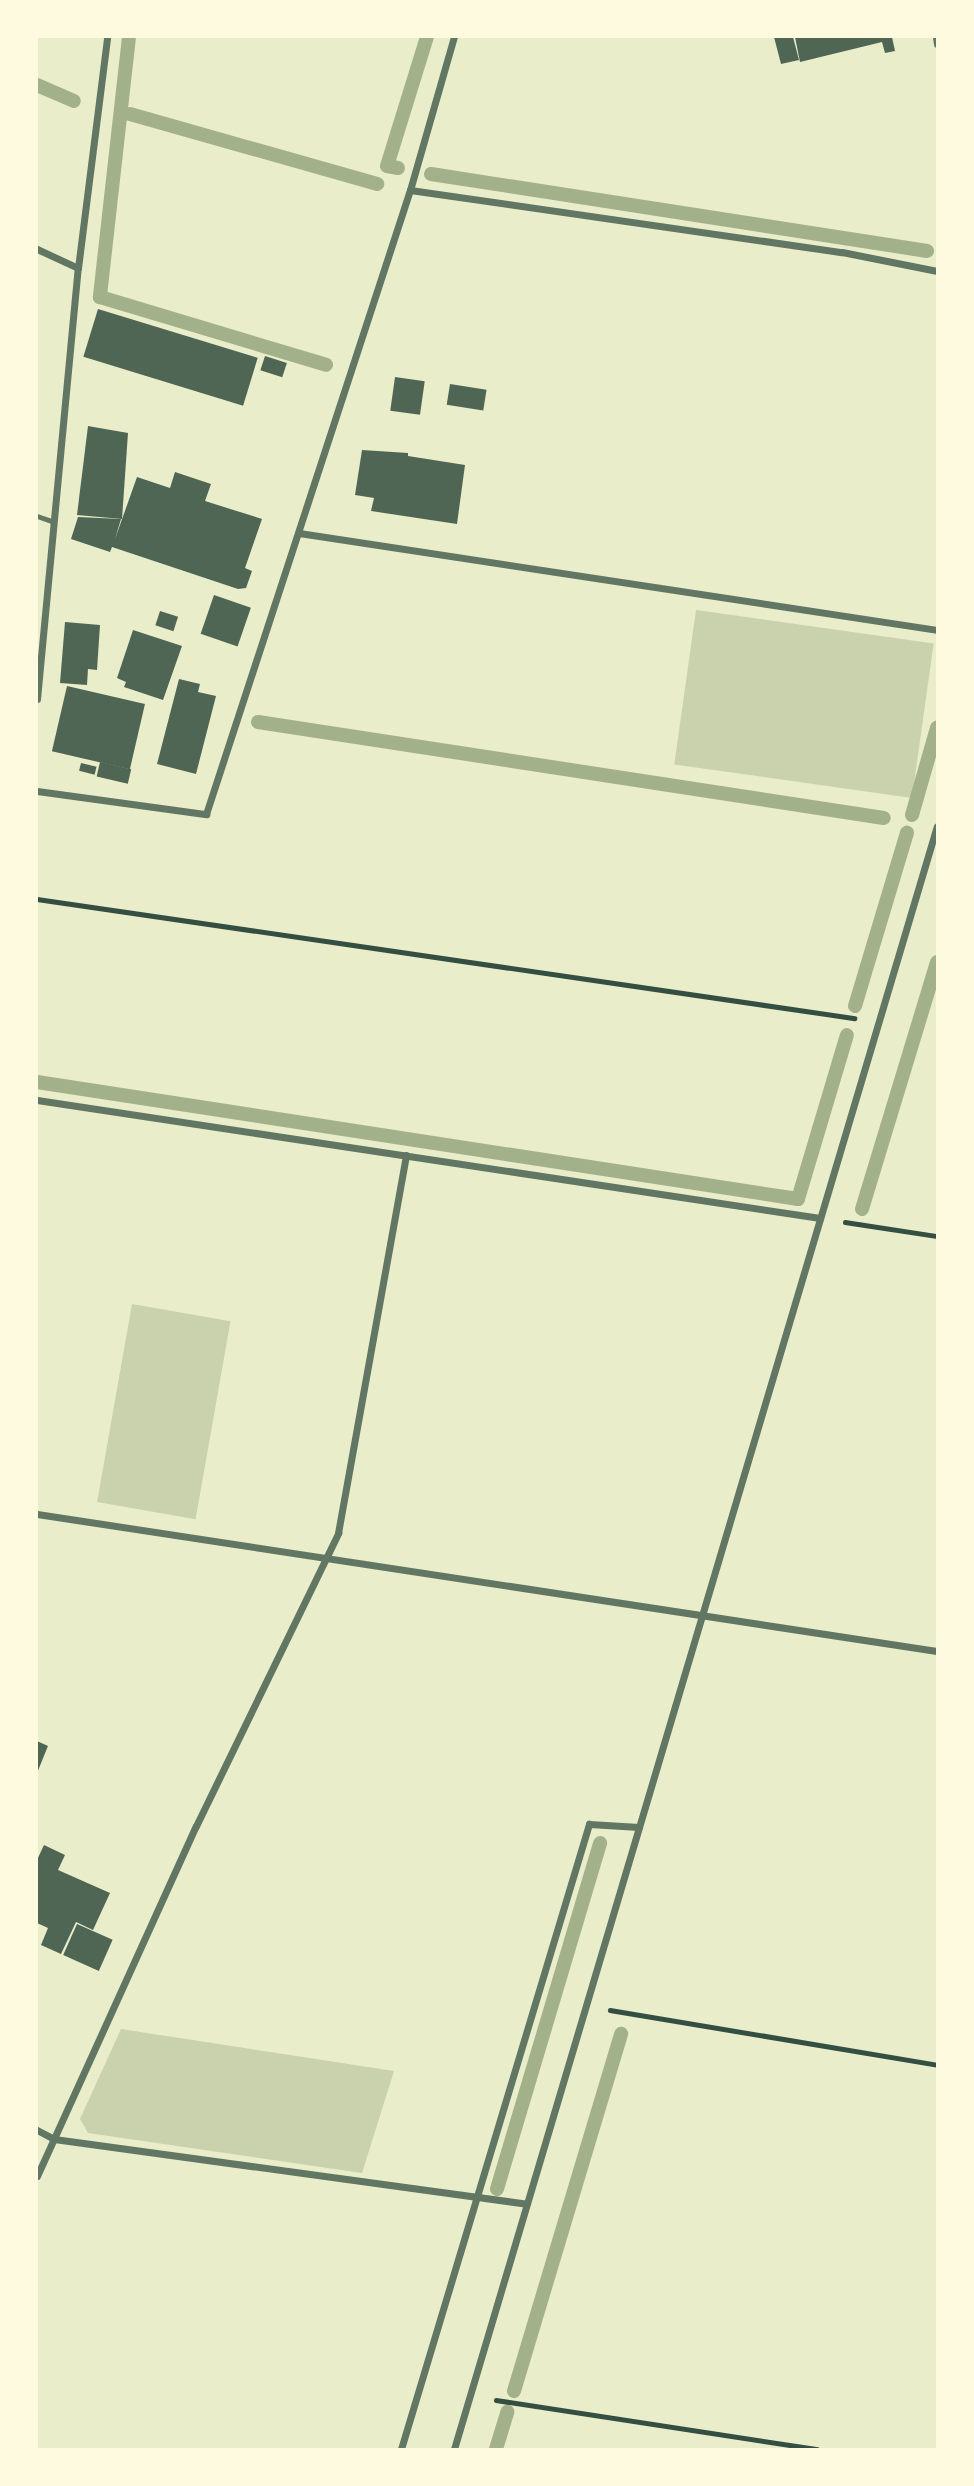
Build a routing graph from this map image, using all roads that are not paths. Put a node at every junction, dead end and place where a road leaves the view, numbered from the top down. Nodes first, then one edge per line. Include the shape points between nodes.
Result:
1 (107, 37) edge
2 (454, 37) edge
3 (936, 37) edge
4 (937, 44) edge
5 (410, 190) junction
6 (37, 249) edge
7 (78, 268) junction
8 (937, 271) edge
9 (37, 516) edge
10 (54, 522) junction
11 (299, 533) junction
12 (937, 630) edge
13 (37, 699) edge
14 (37, 790) edge
15 (937, 826) edge
16 (37, 1100) edge
17 (406, 1155) junction
18 (820, 1218) junction
19 (37, 1514) edge
20 (327, 1559) junction
21 (702, 1615) junction
22 (937, 1651) edge
23 (639, 1827) junction
24 (37, 2130) edge
25 (54, 2139) junction
26 (37, 2176) edge
27 (476, 2199) junction
28 (527, 2204) junction
29 (401, 2449) edge
30 (454, 2449) edge

1 - 7 street
2 - 5 street
3 - 4 street
5 - 8 street via 842,252
5 - 11 street
6 - 7 street
7 - 10 street
9 - 10 lane
10 - 13 street
11 - 12 street
11 - 14 street via 206,814
15 - 18 street
16 - 17 street
17 - 18 street
17 - 20 street via 338,1534
18 - 21 street
19 - 20 street
20 - 21 street
20 - 25 street via 196,1826
21 - 22 street
21 - 23 street
23 - 27 street via 589,1824
23 - 28 street
24 - 25 street
25 - 26 street
25 - 27 street
27 - 28 street
27 - 29 street
28 - 30 street

